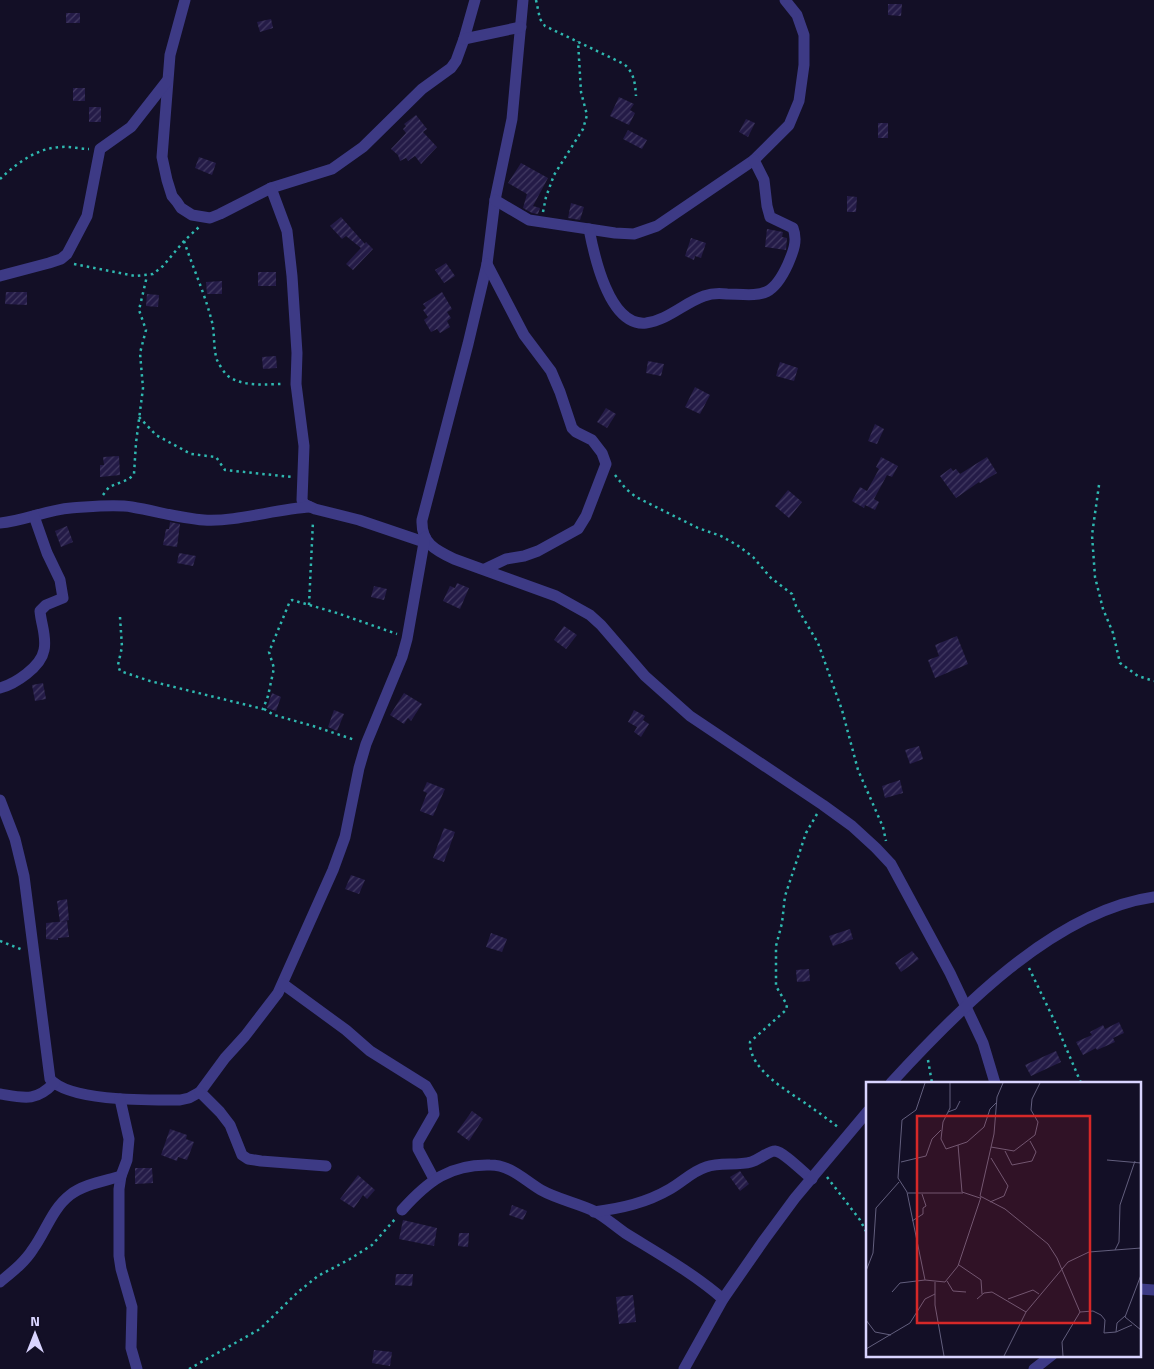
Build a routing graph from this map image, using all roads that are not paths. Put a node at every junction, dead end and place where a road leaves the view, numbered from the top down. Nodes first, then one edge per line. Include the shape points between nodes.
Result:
1 (186, 0) edge
2 (475, 0) edge
3 (523, 0) edge
4 (785, 0) edge
5 (521, 27) junction
6 (464, 39) junction
7 (167, 81) junction
8 (754, 160) junction
9 (272, 188) junction
10 (495, 200) junction
11 (589, 229) junction
12 (487, 264) junction
13 (0, 276) edge
14 (310, 507) junction
15 (34, 516) junction
16 (0, 523) edge
17 (424, 540) junction
18 (485, 569) junction
19 (0, 688) edge
20 (0, 800) edge
21 (1154, 897) edge
22 (283, 984) junction
23 (966, 1007) junction
24 (893, 1082) edge
25 (995, 1082) edge
26 (54, 1083) junction
27 (200, 1092) junction
28 (0, 1094) edge
29 (120, 1099) junction
30 (866, 1113) edge
31 (326, 1166) dead end
32 (121, 1176) junction
33 (434, 1179) junction
34 (812, 1179) junction
35 (402, 1210) road end
36 (594, 1212) junction
37 (0, 1282) edge
38 (723, 1299) junction
39 (1051, 1356) edge
40 (137, 1369) edge
41 (684, 1369) edge
42 (1034, 1369) edge

1 - 7 street via 170,55
2 - 6 street
3 - 5 street
4 - 8 street via 797,15 804,35 799,101 789,125
5 - 6 street
5 - 10 street via 512,119
6 - 9 street via 451,68 422,89 363,147 332,169
7 - 9 street via 162,157 172,196 182,208 192,215 210,218
7 - 13 street via 132,126 100,149 87,216 67,254 49,264
8 - 11 street via 657,226 634,234
8 - 11 street via 764,180 770,217 793,228 795,235 793,252 785,269 777,285 767,293 716,293 657,320 634,322 621,313 606,289
9 - 14 street via 284,220 289,248 295,311 296,384 304,446 302,500
10 - 11 street via 522,217
10 - 12 street
12 - 17 street via 422,520
12 - 18 street via 524,335 551,371 572,428 592,440 606,464 578,529 538,551 506,559
14 - 15 street via 205,520 130,507 54,510
14 - 17 street
15 - 16 street
15 - 19 street via 60,580 63,598 40,611 45,640 41,657 16,682
17 - 18 street via 454,559
17 - 22 street via 407,639 366,744 341,850
18 - 23 street via 556,596 590,615 645,676 690,716 852,826 891,864
20 - 26 street via 15,839 24,876 48,1072
21 - 23 street via 1121,904 1064,932 1007,970
22 - 27 street via 264,1013
22 - 33 street via 370,1051 426,1086 432,1096 434,1114 418,1142 418,1149
23 - 24 street
23 - 25 street via 983,1042
26 - 28 street via 32,1098
26 - 29 street via 79,1093
27 - 29 street via 180,1100
27 - 31 street via 230,1125 245,1158
29 - 32 street via 129,1139
30 - 34 street
32 - 37 street via 77,1191 65,1200 27,1258
32 - 40 street via 119,1256 132,1307 131,1348
33 - 35 street
33 - 36 street via 457,1169 500,1166 547,1193
34 - 36 street via 778,1152 772,1152 754,1162 706,1167 648,1200
34 - 38 street
36 - 38 street via 696,1277
38 - 41 street
39 - 42 street

